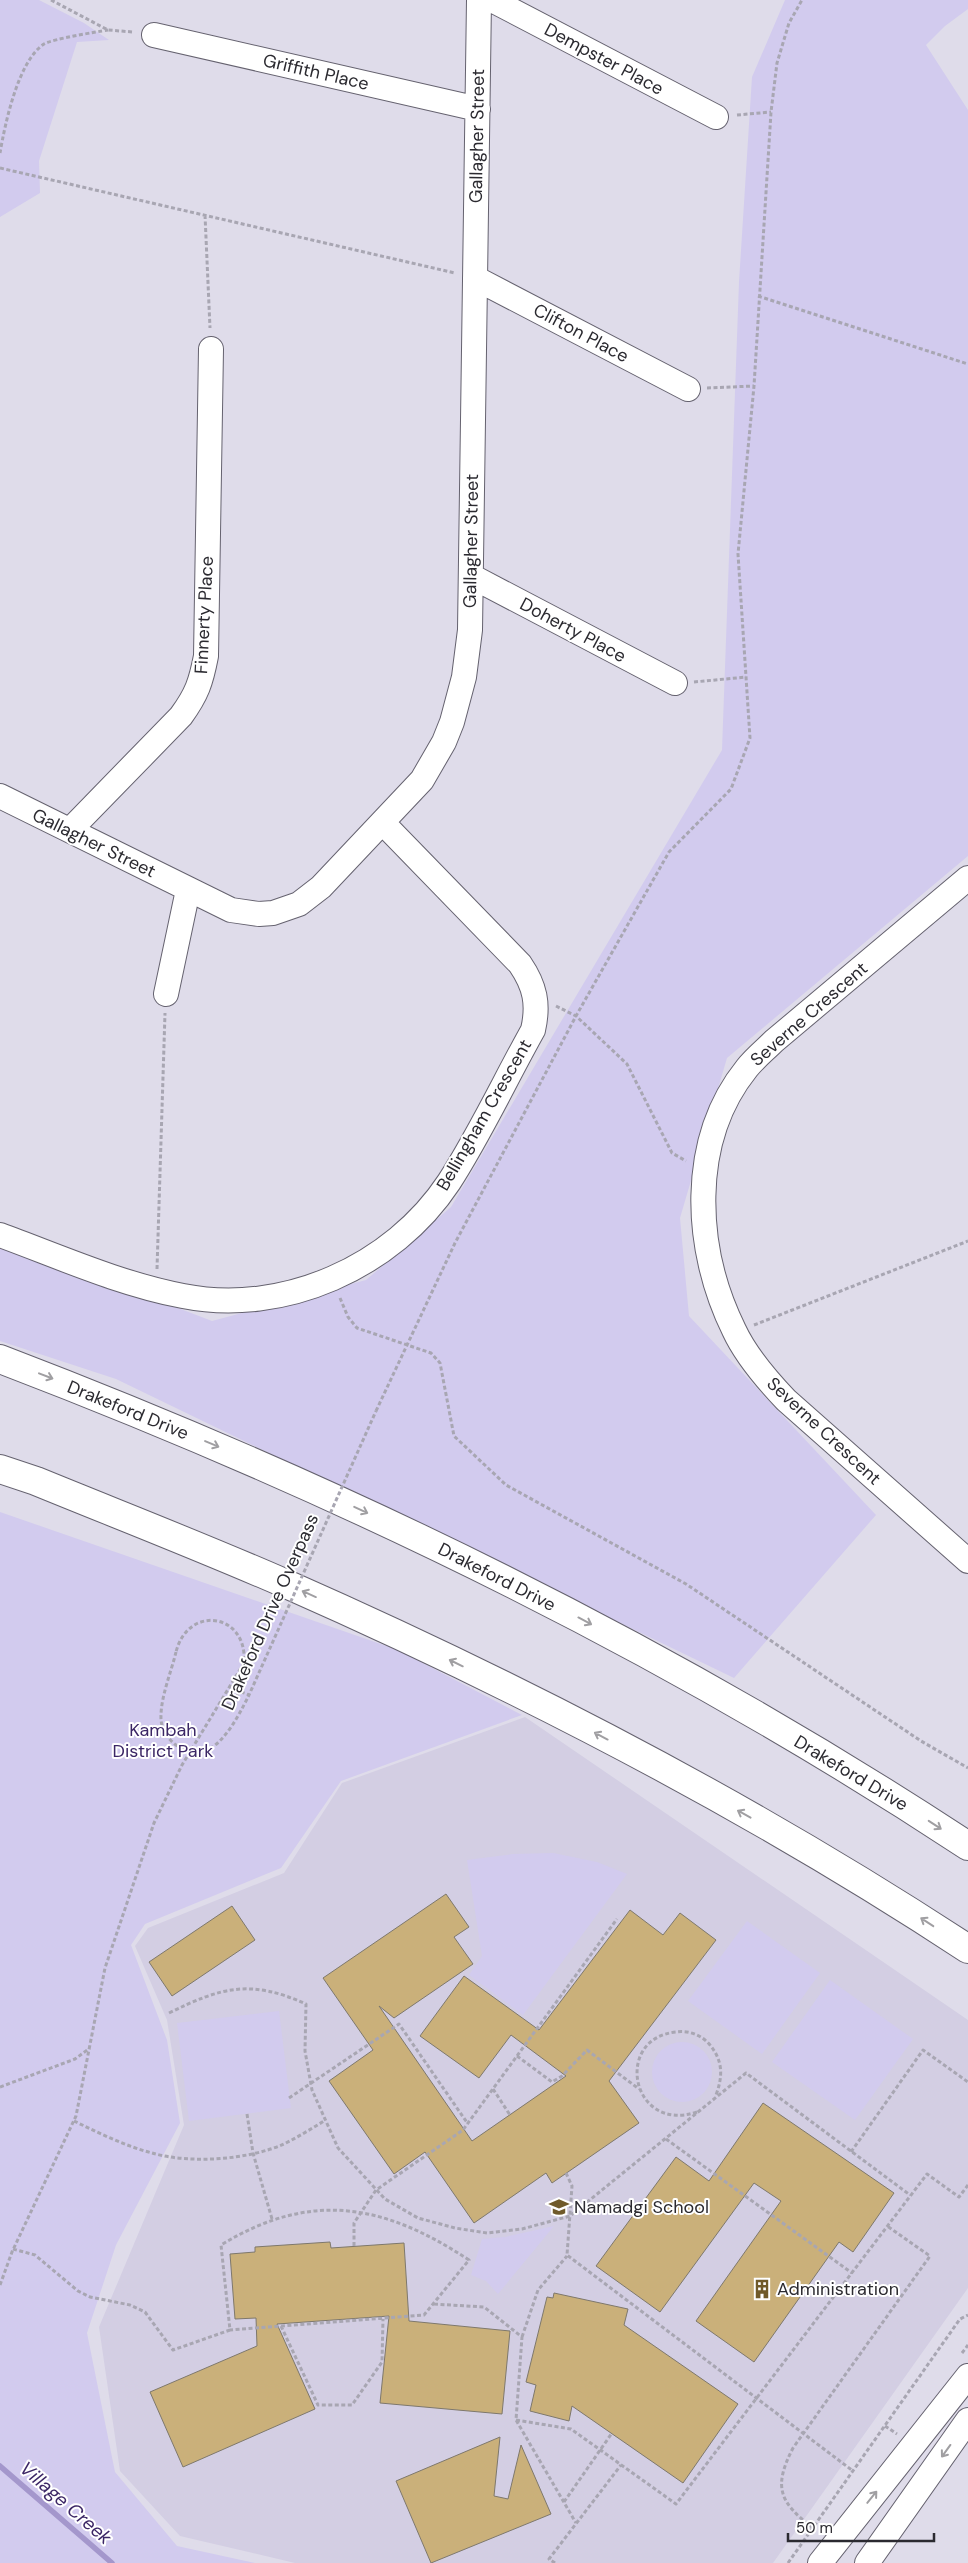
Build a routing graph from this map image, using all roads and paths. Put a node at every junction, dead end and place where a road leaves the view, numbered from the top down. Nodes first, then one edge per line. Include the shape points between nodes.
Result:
1 (51, 0) edge
2 (479, 0) edge
3 (492, 0) edge
4 (802, 0) edge
5 (108, 30) junction
6 (154, 35) joint
7 (478, 109) junction
8 (771, 112) junction
9 (716, 117) joint
10 (0, 153) edge
11 (0, 168) edge
12 (205, 216) junction
13 (475, 278) junction
14 (758, 296) junction
15 (211, 349) joint
16 (968, 364) edge
17 (754, 386) junction
18 (688, 389) joint
19 (471, 576) junction
20 (746, 677) junction
21 (675, 683) joint
22 (0, 796) edge
23 (383, 823) junction
24 (70, 830) junction
25 (968, 878) edge
26 (188, 890) junction
27 (166, 994) joint
28 (550, 1002) dead end
29 (576, 1016) junction
30 (692, 1165) dead end
31 (0, 1235) edge
32 (968, 1241) edge
33 (157, 1290) junction
34 (348, 1317) dead end
35 (734, 1330) junction
36 (406, 1343) junction
37 (0, 1359) edge
38 (0, 1469) edge
39 (968, 1560) edge
40 (249, 1695) junction
41 (221, 1701) junction
42 (968, 1768) edge
43 (968, 1846) edge
44 (617, 1919) dead end
45 (968, 1949) edge
46 (169, 2013) dead end
47 (90, 2047) junction
48 (517, 2056) junction
49 (968, 2082) edge
50 (311, 2084) junction
51 (0, 2087) edge
52 (493, 2089) junction
53 (639, 2089) junction
54 (716, 2095) junction
55 (289, 2098) dead end
56 (699, 2111) junction
57 (247, 2114) dead end
58 (510, 2115) dead end
59 (324, 2121) junction
60 (74, 2122) junction
61 (468, 2124) junction
62 (666, 2139) junction
63 (851, 2152) junction
64 (252, 2153) junction
65 (566, 2174) dead end
66 (968, 2185) edge
67 (376, 2190) junction
68 (910, 2195) junction
69 (361, 2212) junction
70 (570, 2216) junction
71 (272, 2219) junction
72 (887, 2226) junction
73 (354, 2246) dead end
74 (13, 2249) junction
75 (567, 2255) junction
76 (852, 2272) junction
77 (0, 2285) edge
78 (433, 2304) junction
79 (968, 2315) edge
80 (383, 2319) junction
81 (281, 2326) junction
82 (230, 2330) junction
83 (522, 2337) junction
84 (968, 2345) edge
85 (962, 2353) dead end
86 (968, 2376) edge
87 (756, 2398) junction
88 (516, 2420) junction
89 (968, 2420) edge
90 (612, 2433) dead end
91 (803, 2434) junction
92 (600, 2450) junction
93 (621, 2465) junction
94 (853, 2471) junction
95 (564, 2502) junction
96 (576, 2523) junction
97 (813, 2528) junction
98 (555, 2563) edge
99 (788, 2563) edge
100 (820, 2563) edge
101 (867, 2563) edge

1 - 5 path
2 - 7 street, Gallagher Street
3 - 9 street, Dempster Place
4 - 8 path, Drakeford Drive Overpass via 789,23 778,63
5 - 6 path
5 - 10 path via 44,44 24,68 7,116
6 - 7 street, Griffith Place
7 - 13 street, Gallagher Street
8 - 9 path
8 - 14 path, Drakeford Drive Overpass
11 - 12 path
12 - 13 path
12 - 15 path
13 - 18 street, Clifton Place
13 - 19 street, Gallagher Street
14 - 16 path
14 - 17 path, Drakeford Drive Overpass
15 - 24 street, Finnerty Place via 206,656 201,683 181,716
17 - 18 path
17 - 20 path, Drakeford Drive Overpass via 738,554
19 - 21 street, Doherty Place
19 - 23 street, Gallagher Street via 470,630 464,677 452,722 422,780
20 - 21 path
20 - 29 path, Drakeford Drive Overpass via 750,738 731,789 669,852
22 - 24 street, Gallagher Street
23 - 26 street, Gallagher Street via 321,887 299,904 273,913 231,910
23 - 33 street, Bellingham Crescent via 520,964 536,996 533,1030 448,1183 418,1220 363,1264 321,1284 277,1296 207,1300
24 - 26 street, Gallagher Street
25 - 35 street, Severne Crescent via 774,1041 747,1068 726,1101 711,1138 703,1201 706,1245 716,1289
26 - 27 street
27 - 33 path
28 - 29 path
29 - 30 path via 627,1064 672,1153
29 - 36 path, Drakeford Drive Overpass via 455,1243
31 - 33 street, Bellingham Crescent
32 - 35 path
34 - 36 path via 357,1328
35 - 39 street, Severne Crescent via 760,1370 786,1400
36 - 40 path, Drakeford Drive Overpass, bridge
36 - 42 path via 431,1353 440,1363 454,1436 506,1485 686,1584 921,1741
37 -> 43 highway, Drakeford Drive via 277,1472 469,1562 716,1692
45 -> 38 highway via 786,1837 519,1693 282,1582
40 - 41 path via 239,1691 233,1707
40 - 41 path, Drakeford Drive Overpass, bridge via 234,1725 218,1744 209,1749 188,1751 178,1747 167,1736 161,1721 178,1641 185,1632 204,1620 221,1622 236,1631 245,1652 244,1663
41 - 47 path via 182,1766 154,1823 105,1968
44 - 48 path
46 - 50 path via 231,1988 257,1988 306,2004 305,2051
47 - 51 path via 75,2059
47 - 60 path
48 - 52 path
48 - 53 path via 552,2082 587,2050
49 - 63 path via 923,2050
50 - 55 path
50 - 59 path
50 - 61 path via 399,2024
52 - 58 path
52 - 61 path
53 - 54 path via 636,2076 644,2048 668,2032 682,2031 696,2035 717,2054 721,2082
53 - 56 path via 646,2102 671,2116
54 - 56 path
54 - 63 path via 746,2073
56 - 62 path
57 - 64 path
59 - 64 path via 283,2144
59 - 67 path via 338,2148
60 - 64 path via 153,2154 190,2159 239,2157
60 - 74 path
61 - 67 path via 464,2130
62 - 70 path
62 - 76 path
63 - 68 path
64 - 71 path
65 - 70 path via 572,2186
66 - 68 path via 959,2197 927,2174
67 - 69 path
67 - 70 path via 418,2218 487,2233 522,2229
68 - 72 path
69 - 71 path via 330,2209
69 - 73 path via 354,2223
69 - 78 path via 391,2220 469,2260
70 - 75 path
71 - 82 path via 221,2245
72 - 76 path
72 - 91 path via 930,2256
74 - 77 path
74 - 82 path via 35,2255 78,2291 130,2304 145,2312 173,2350
75 - 83 path via 538,2290
75 - 87 path
76 - 87 path
78 - 80 path via 424,2316
78 - 83 path via 484,2307
79 - 94 path via 960,2319
80 - 81 path
80 - 81 path via 382,2362 352,2405 318,2405
81 - 82 path
83 - 88 path
84 - 85 path
100 -> 86 street
87 - 91 path
87 - 93 path via 676,2504
88 - 92 path via 571,2429
88 - 95 path
89 -> 101 street
90 - 92 path
91 - 94 path
91 - 97 path via 782,2469 782,2485 794,2513
92 - 93 path
92 - 95 path
93 - 96 path
94 - 97 path
95 - 96 path
96 - 98 path via 549,2558
97 - 99 path

